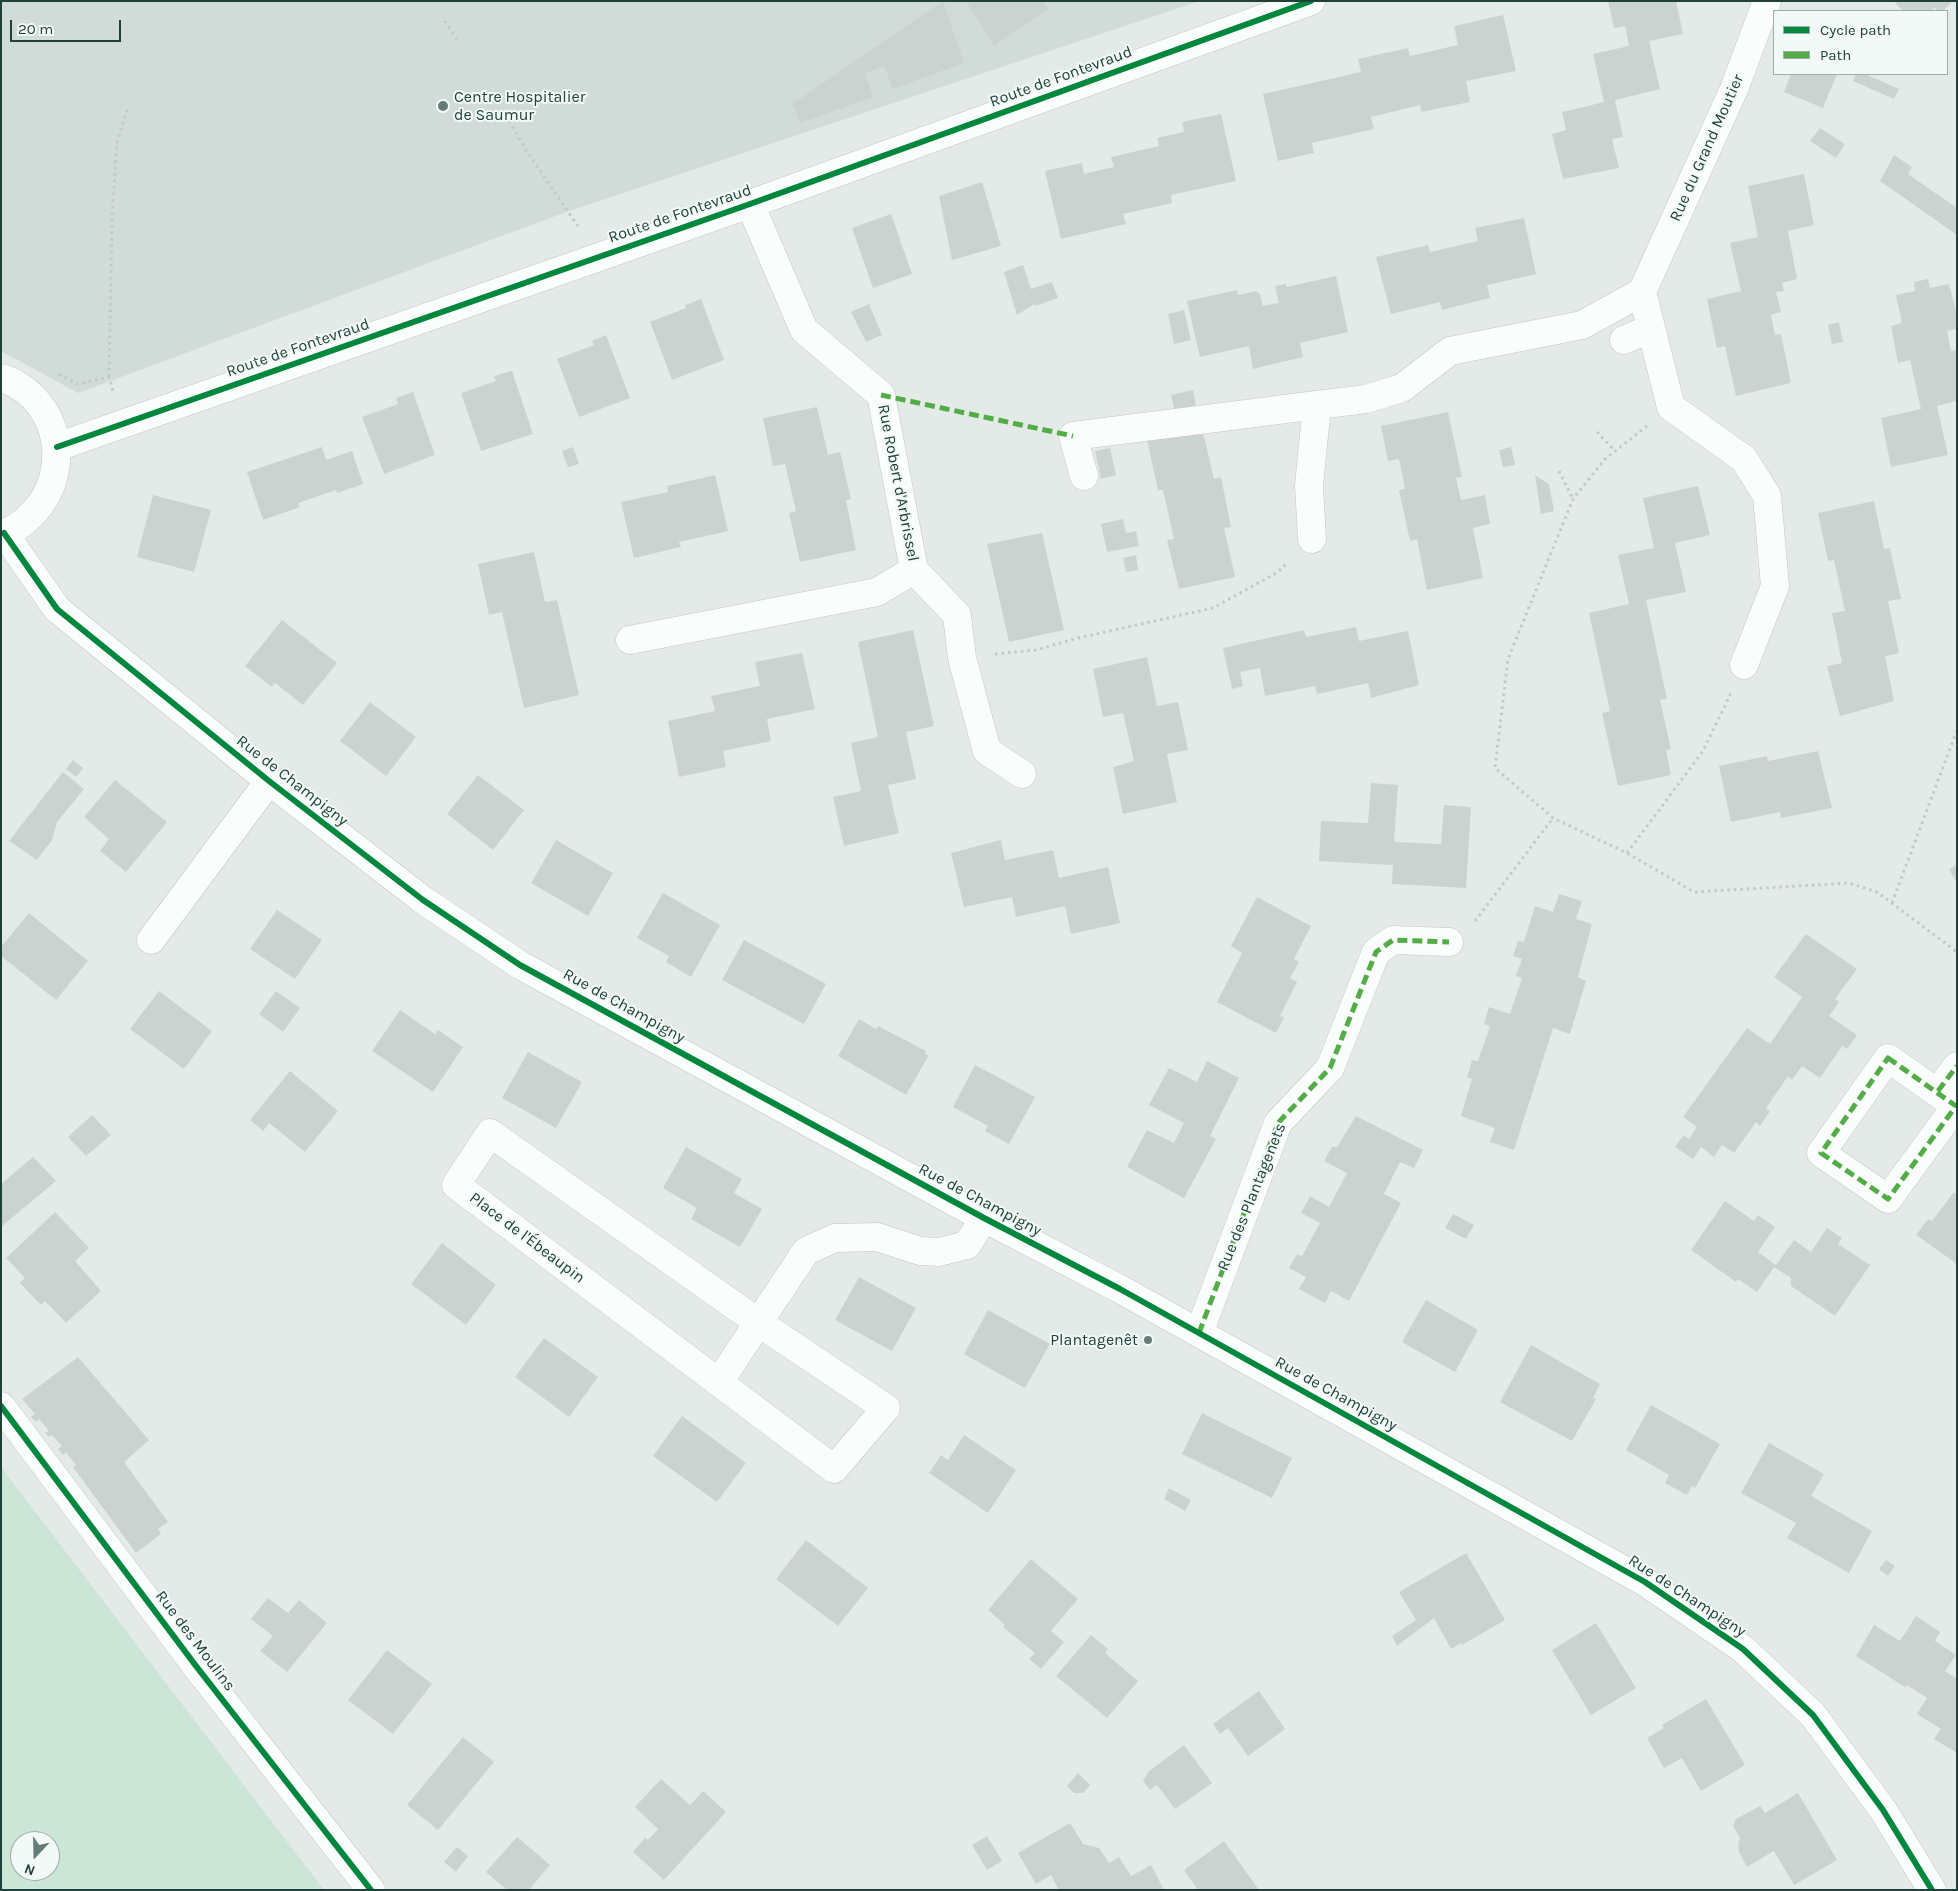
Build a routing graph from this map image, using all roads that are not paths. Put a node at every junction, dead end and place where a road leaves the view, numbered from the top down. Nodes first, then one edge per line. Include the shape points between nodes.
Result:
1 (1311, 1) edge
2 (1767, 1) edge
3 (750, 204) junction
4 (1642, 292) junction
5 (1651, 328) junction
6 (1624, 340) dead end
7 (1, 378) edge
8 (1318, 405) junction
9 (57, 447) junction
10 (1084, 476) dead end
11 (3, 533) edge
12 (1312, 539) road end
13 (914, 570) junction
14 (630, 640) dead end
15 (1744, 666) road end
16 (1022, 774) dead end
17 (269, 781) junction
18 (151, 940) dead end
19 (1449, 942) road end
20 (1957, 1066) edge
21 (1938, 1091) junction
22 (984, 1218) junction
23 (759, 1323) junction
24 (1199, 1333) junction
25 (719, 1382) junction
26 (1, 1406) edge
27 (371, 1890) edge
28 (1932, 1890) edge

1 - 3 street, Route de Fontevraud
2 - 4 street, Rue du Grand Moutier via 1734,89
3 - 9 street, Route de Fontevraud
3 - 13 street, Rue Robert d'Arbrissel via 804,330 881,394
4 - 5 street
4 - 8 street via 1582,325 1450,351 1402,388 1366,399
5 - 6 street
5 - 15 street via 1671,407 1744,459 1767,496 1775,586
7 - 9 street via 19,386 38,402 51,423
8 - 10 street via 1073,436
8 - 12 street via 1309,486
9 - 11 street via 56,474 45,499 28,520
11 - 17 street, Rue de Champigny via 57,609
13 - 14 street, Rue Robert d'Arbrissel via 878,592
13 - 16 street, Rue Robert d'Arbrissel via 957,615 962,658 988,751
17 - 18 street, Rue de Champigny
17 - 22 street, Rue de Champigny via 423,900 520,965
19 - 24 street, Rue des Plantagenets via 1393,940 1376,952 1330,1068 1278,1123
20 - 21 street
21 - 21 street via 1956,1106 1888,1199 1821,1153 1888,1058
22 - 23 street via 967,1245 939,1252 920,1251 877,1237 835,1238 806,1251
22 - 24 street, Rue de Champigny
23 - 25 street
23 - 25 street, Place de l'Ébeaupin via 886,1408 834,1469
23 - 25 street, Place de l'Ébeaupin via 490,1133 456,1185
24 - 28 street, Rue de Champigny via 1645,1582 1743,1649 1813,1715 1883,1810
26 - 27 street, Rue des Moulins via 196,1666

